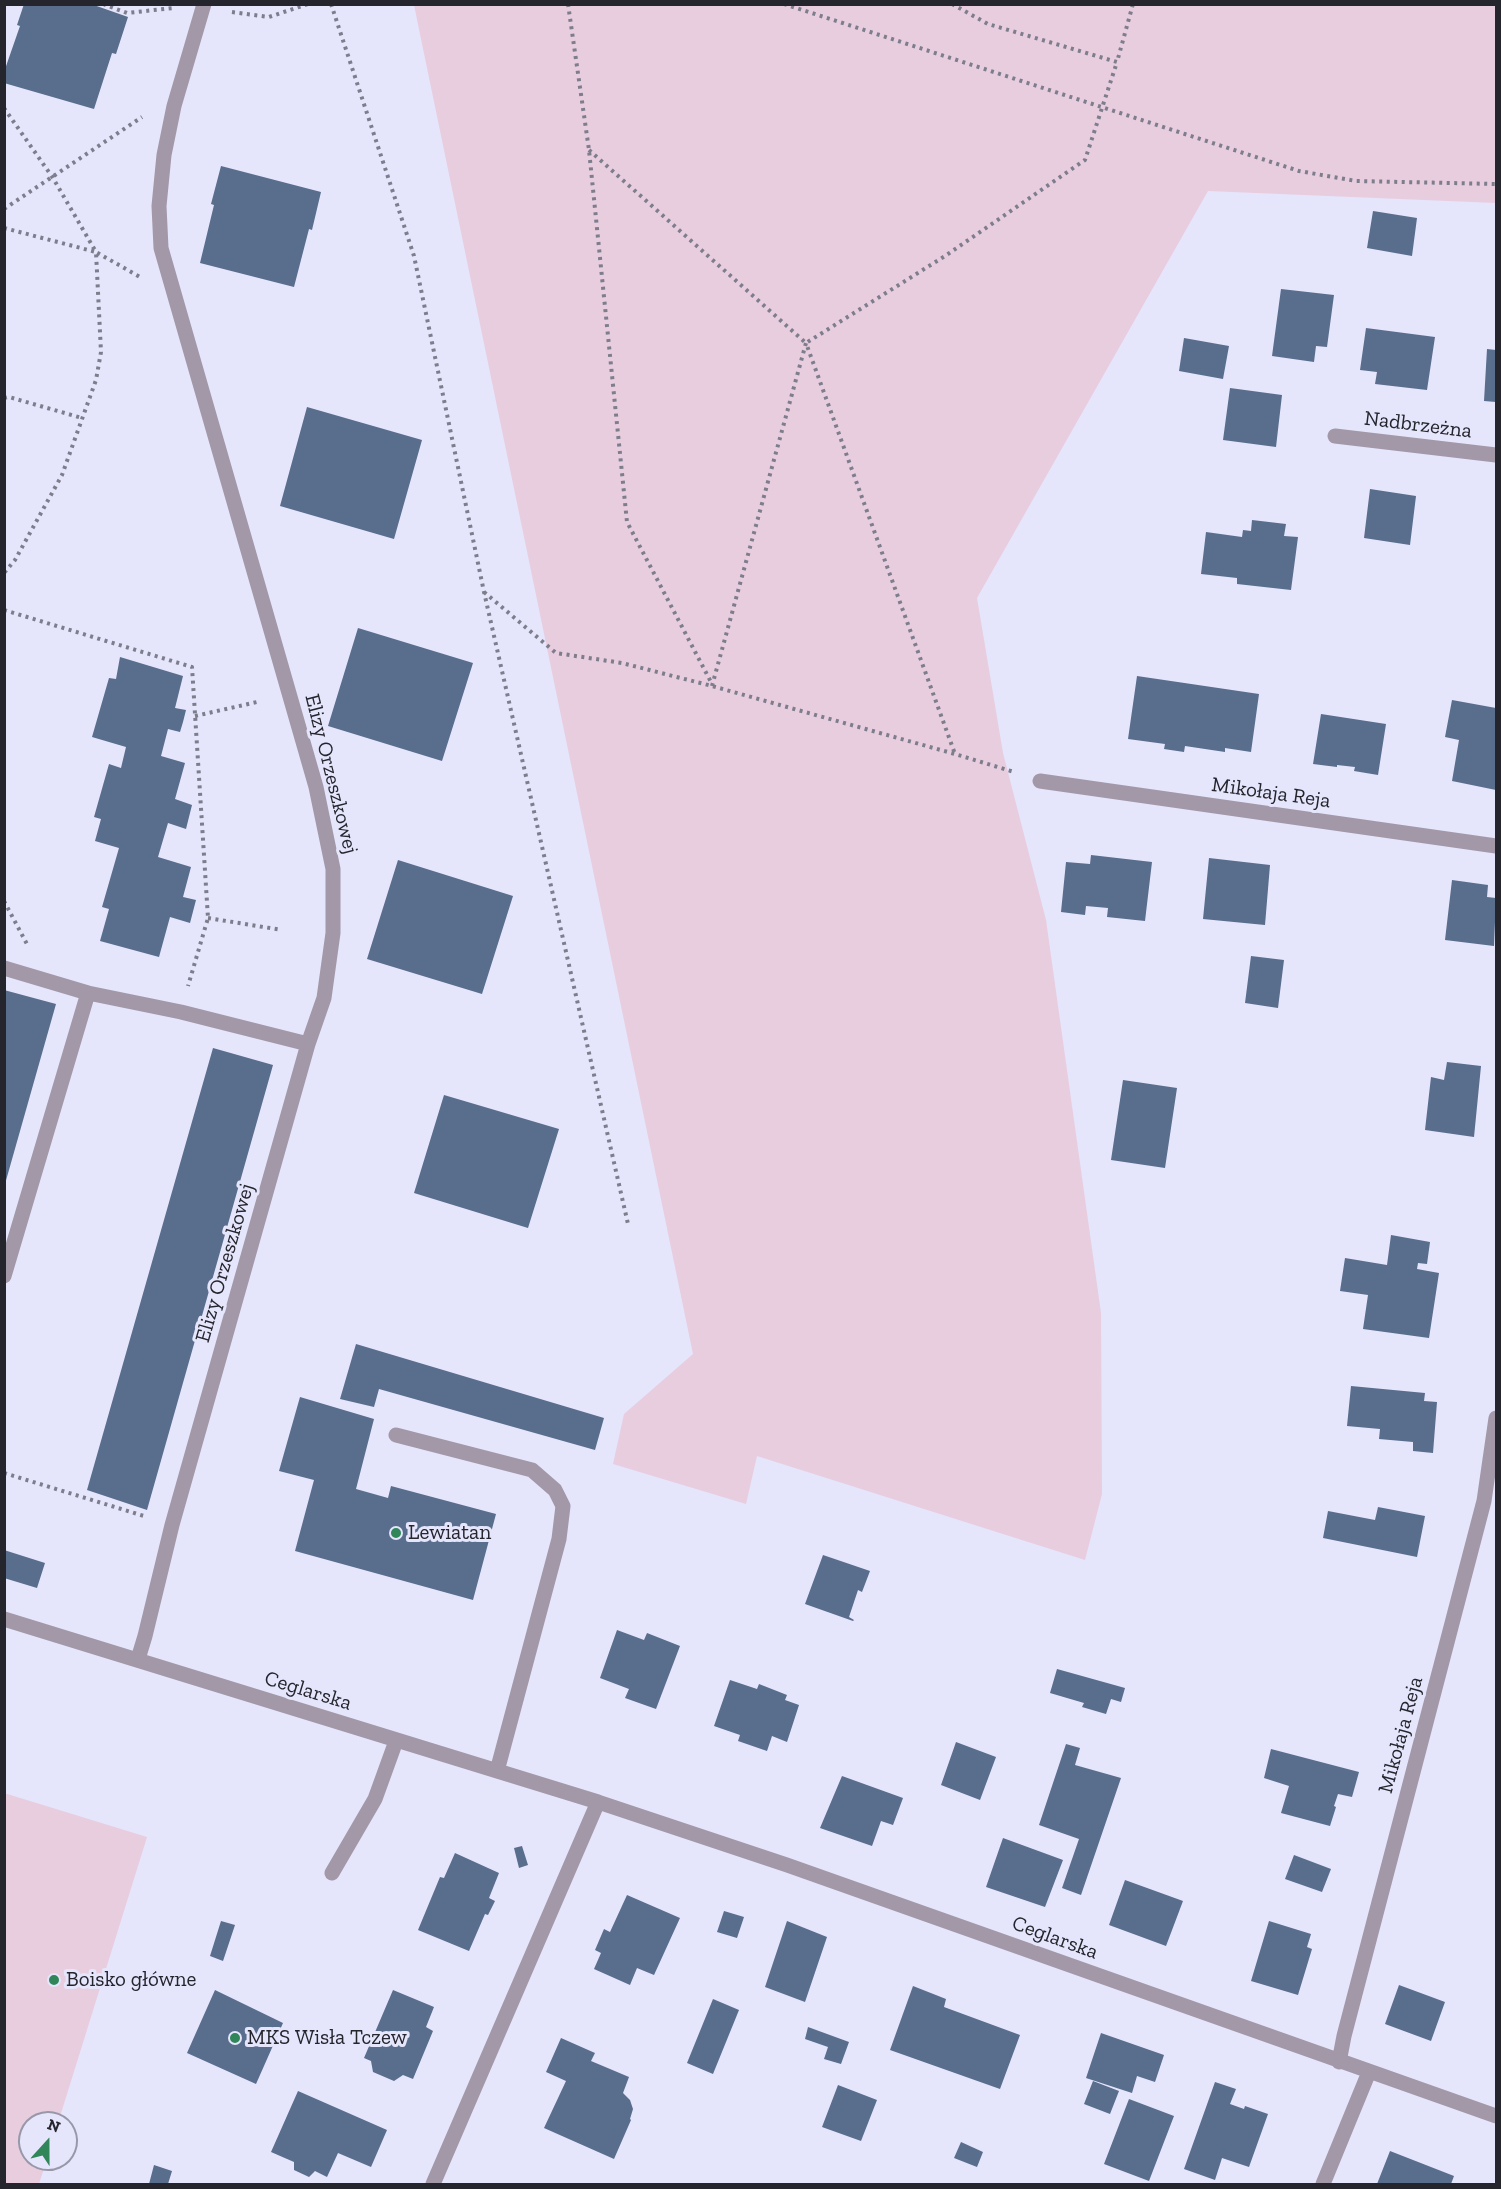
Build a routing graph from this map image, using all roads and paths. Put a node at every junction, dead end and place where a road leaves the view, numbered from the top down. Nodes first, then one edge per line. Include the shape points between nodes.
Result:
1 (103, 4) edge
2 (184, 4) edge
3 (204, 4) edge
4 (308, 4) edge
5 (331, 4) edge
6 (568, 4) edge
7 (784, 4) edge
8 (952, 4) edge
9 (1133, 4) edge
10 (232, 12) dead end
11 (1117, 63) junction
12 (174, 106) junction
13 (1102, 106) junction
14 (4, 108) edge
15 (589, 150) junction
16 (53, 177) junction
17 (1497, 184) edge
18 (4, 209) edge
19 (4, 228) edge
20 (96, 252) junction
21 (142, 278) dead end
22 (806, 343) junction
23 (4, 398) edge
24 (82, 418) junction
25 (1335, 436) dead end
26 (1497, 455) edge
27 (4, 573) edge
28 (484, 592) junction
29 (4, 610) edge
30 (712, 686) junction
31 (257, 702) dead end
32 (195, 716) junction
33 (956, 754) junction
34 (1040, 781) joint
35 (1497, 846) edge
36 (4, 901) edge
37 (208, 918) junction
38 (282, 930) dead end
39 (4, 968) edge
40 (46, 981) junction
41 (88, 993) junction
42 (181, 1012) junction
43 (308, 1044) junction
44 (628, 1224) dead end
45 (4, 1276) edge
46 (1497, 1418) edge
47 (396, 1435) dead end
48 (4, 1473) edge
49 (172, 1525) junction
50 (4, 1619) edge
51 (138, 1659) junction
52 (396, 1741) junction
53 (497, 1771) junction
54 (598, 1802) junction
55 (332, 1872) dead end
56 (1339, 2062) junction
57 (1369, 2072) junction
58 (1497, 2116) edge
59 (433, 2184) edge
60 (1323, 2184) edge

1 - 2 path via 128,13
3 - 12 street, Elizy Orzeszkowej
4 - 10 path via 269,16
5 - 28 path via 414,256
6 - 15 path
7 - 13 path
8 - 11 path via 988,24
9 - 11 path
11 - 13 path
12 - 16 path via 148,113
12 - 43 street, Elizy Orzeszkowej via 159,206 161,248 316,787 333,869 332,944 324,998
13 - 17 path via 1299,171 1356,181
13 - 22 path via 1085,160 945,256
14 - 16 path
15 - 22 path
15 - 30 path via 627,522
16 - 18 path
16 - 20 path
19 - 20 path
20 - 21 path
20 - 24 path via 101,352
22 - 30 path
22 - 33 path
23 - 24 path via 9,396
24 - 27 path via 62,475
25 - 26 street, Nadbrzeżna
28 - 30 path via 556,653 622,663
28 - 44 path
29 - 32 path via 192,667
30 - 33 path
31 - 32 path
32 - 37 path
33 - 34 path
34 - 35 street, Mikołaja Reja
36 - 40 path
37 - 38 path
37 - 42 path
39 - 40 street
40 - 41 street
41 - 42 street
41 - 45 street
42 - 43 street
43 - 49 street, Elizy Orzeszkowej
46 - 56 street, Mikołaja Reja via 1484,1501
47 - 53 street via 532,1470 555,1490 563,1506 559,1539
48 - 49 path
49 - 51 street, Elizy Orzeszkowej
50 - 51 street, Ceglarska
51 - 52 street, Ceglarska
52 - 53 street, Ceglarska
52 - 55 street via 375,1799
53 - 54 street, Ceglarska
54 - 56 street, Ceglarska via 787,1865
54 - 59 street
56 - 57 street, Ceglarska
57 - 58 street, Ceglarska
57 - 60 street

